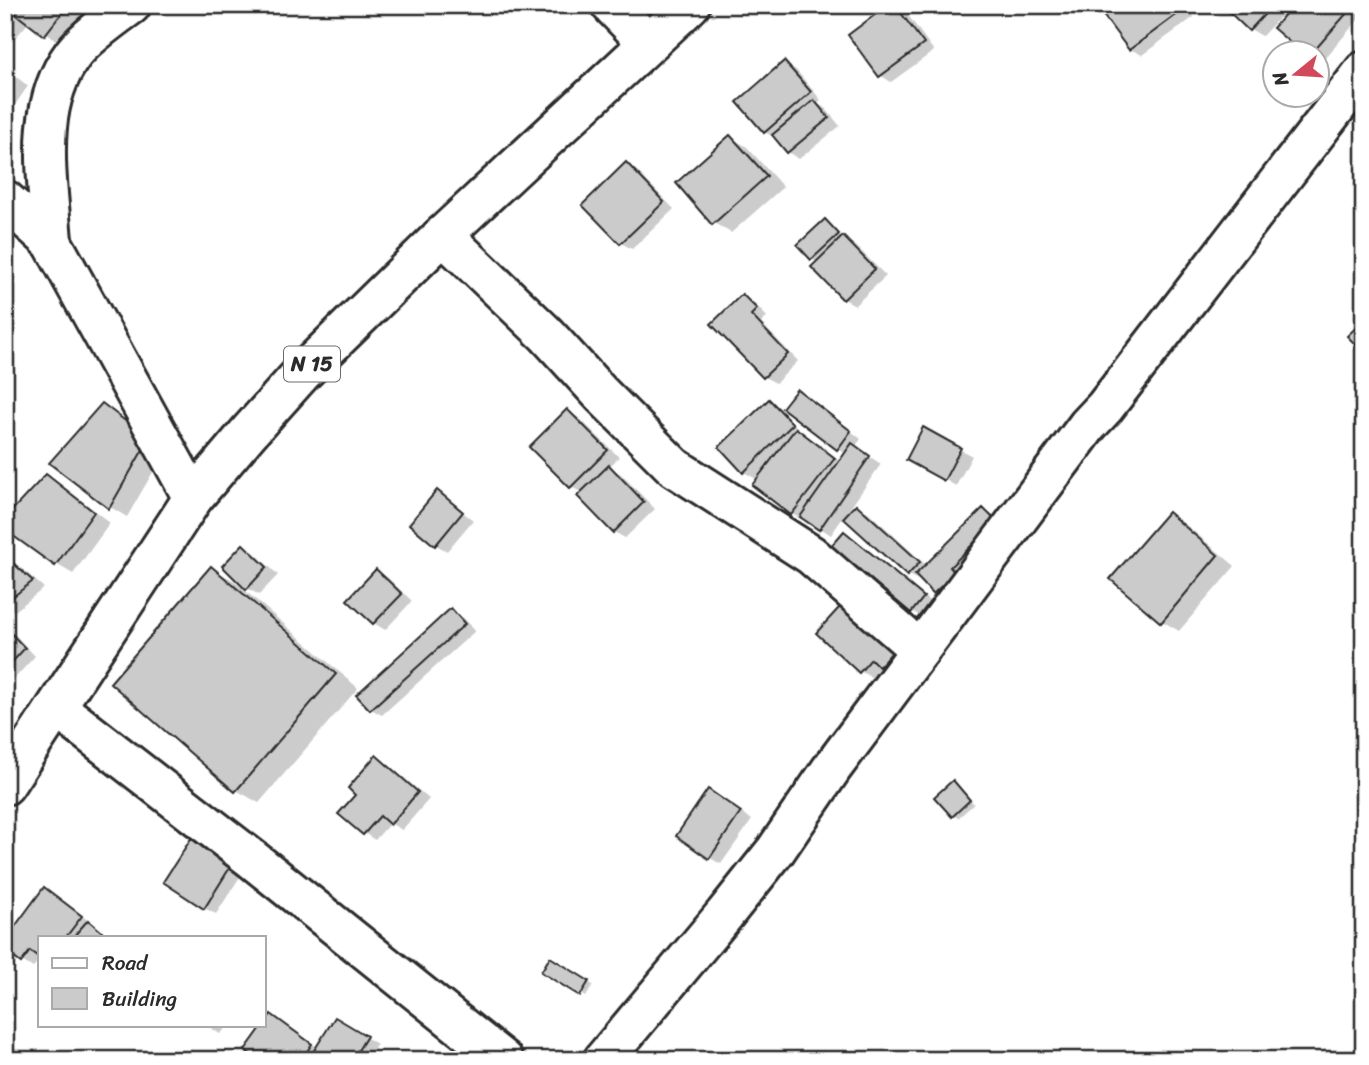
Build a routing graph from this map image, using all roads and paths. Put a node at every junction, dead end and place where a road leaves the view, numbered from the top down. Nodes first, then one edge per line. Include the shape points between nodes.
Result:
1 (131, 5) edge
2 (611, 5) edge
3 (690, 5) edge
4 (648, 43) junction
5 (1364, 71) edge
6 (5, 201) edge
7 (443, 235) junction
8 (52, 242) junction
9 (193, 498) junction
10 (920, 650) junction
11 (57, 708) junction
12 (5, 785) edge
13 (503, 1060) edge
14 (603, 1060) edge

1 - 8 main road via 75,52 54,85 45,135
2 - 4 main road
3 - 4 main road, N 15
4 - 7 main road, N 15
5 - 10 main road via 1088,425
6 - 8 main road
7 - 9 main road, N 15 via 301,374
7 - 10 main road via 674,467 811,555
8 - 9 main road
9 - 11 main road, N 15
10 - 14 main road via 776,850
11 - 12 main road, N 15
11 - 13 main road

